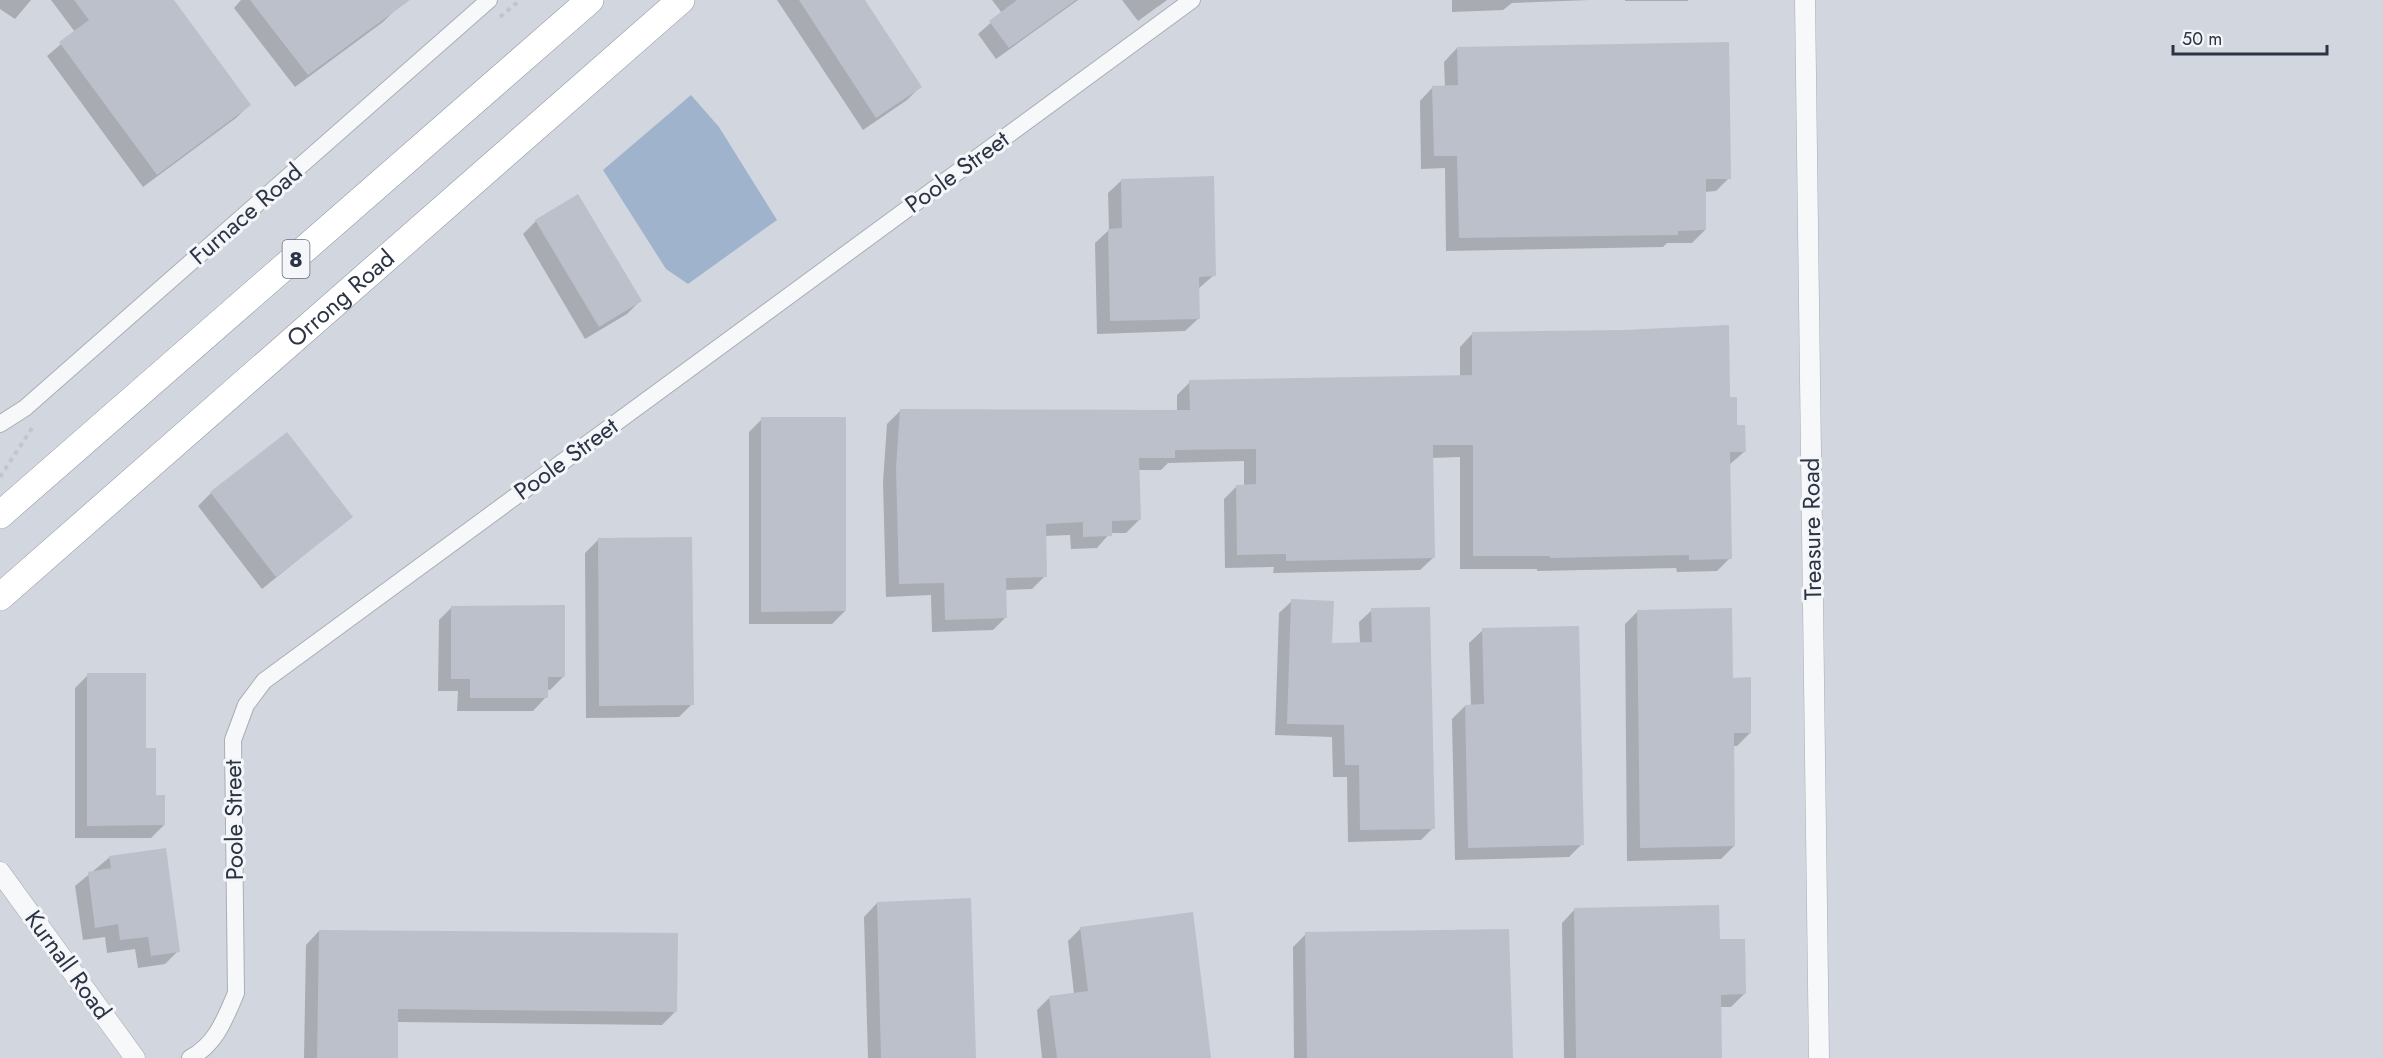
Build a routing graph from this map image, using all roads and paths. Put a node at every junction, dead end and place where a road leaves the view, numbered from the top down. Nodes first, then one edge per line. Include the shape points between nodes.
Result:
1 (489, 0) edge
2 (590, 0) edge
3 (681, 0) edge
4 (1192, 0) edge
5 (1804, 0) edge
6 (0, 424) edge
7 (0, 515) edge
8 (0, 597) edge
9 (0, 872) edge
10 (135, 1058) edge
11 (190, 1058) edge
12 (1819, 1058) edge

1 - 6 street, Furnace Road via 25,408
2 - 7 highway, 8
3 - 8 highway, Orrong Road / 8
4 - 11 street, Poole Street via 264,681 246,705 233,740 236,993 222,1025 204,1050
5 - 12 street, Treasure Road
9 - 10 street, Kurnall Road

